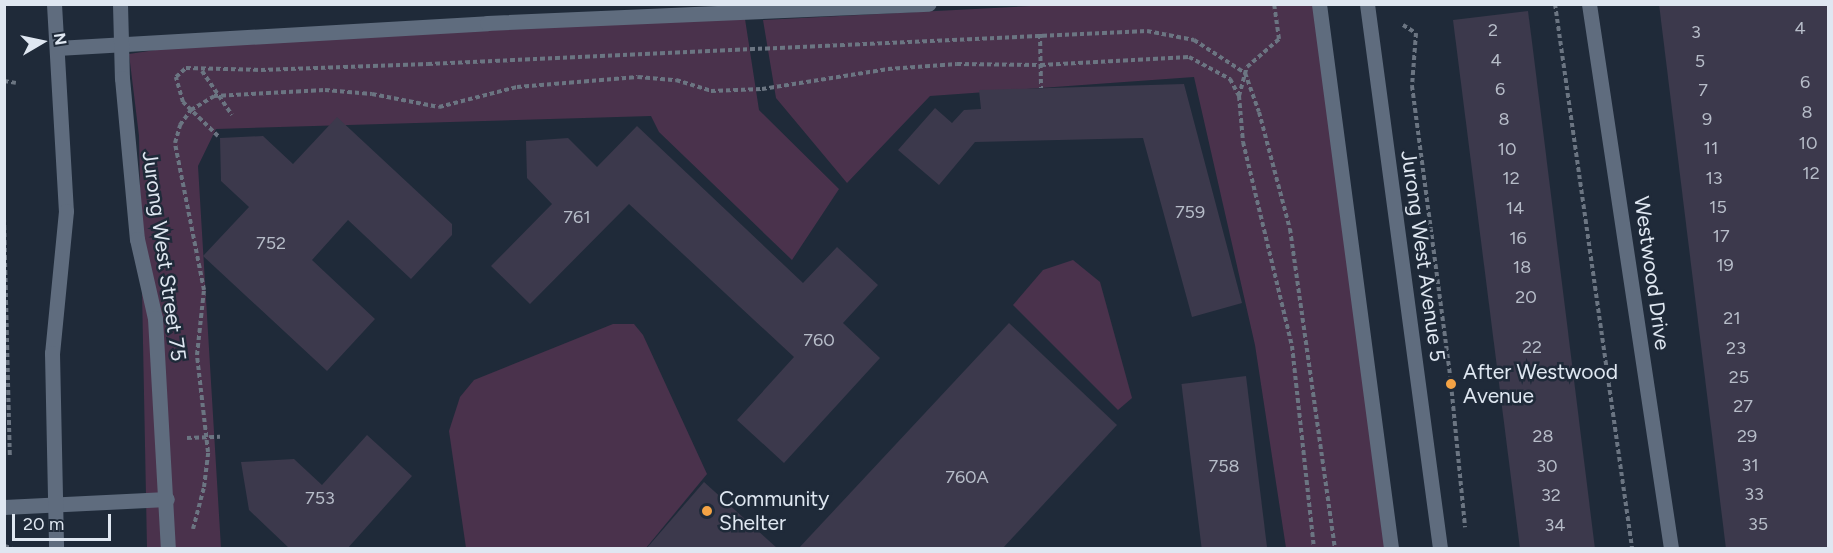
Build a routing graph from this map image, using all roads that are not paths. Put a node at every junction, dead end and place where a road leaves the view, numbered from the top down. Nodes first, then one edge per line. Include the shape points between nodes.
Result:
1 (54, 4) edge
2 (120, 4) edge
3 (929, 4) edge
4 (1319, 4) edge
5 (1367, 4) edge
6 (1590, 4) edge
7 (121, 42) junction
8 (57, 48) junction
9 (167, 499) junction
10 (56, 505) junction
11 (4, 507) edge
12 (56, 549) edge
13 (168, 549) edge
14 (1391, 549) edge
15 (1440, 549) edge
16 (1671, 549) edge

1 - 8 street
2 - 7 street, Jurong West Street 75
3 - 7 street
4 - 14 street
5 - 15 street, Jurong West Avenue 5
6 - 16 street, Westwood Drive
7 - 8 street
7 - 9 street, Jurong West Street 75 via 137,239 155,318
8 - 10 street via 66,211 52,352
9 - 10 street
9 - 13 street, Jurong West Street 75
10 - 11 street
10 - 12 street

